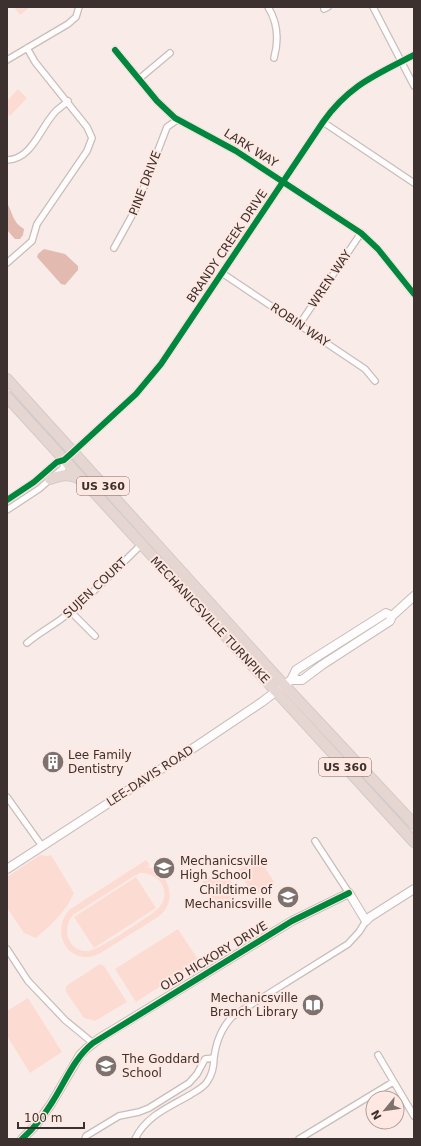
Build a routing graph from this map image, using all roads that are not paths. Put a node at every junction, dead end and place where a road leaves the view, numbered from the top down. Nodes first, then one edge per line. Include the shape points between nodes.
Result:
1 (79, 7) edge
2 (268, 7) edge
3 (373, 7) edge
4 (28, 48) junction
5 (115, 50) dead end
6 (170, 53) dead end
7 (414, 55) edge
8 (274, 58) dead end
9 (7, 60) edge
10 (401, 62) junction
11 (139, 79) junction
12 (414, 86) edge
13 (68, 101) junction
14 (177, 120) junction
15 (323, 122) junction
16 (7, 160) edge
17 (283, 182) junction
18 (414, 183) edge
19 (361, 233) junction
20 (114, 248) dead end
21 (7, 263) edge
22 (222, 273) junction
23 (414, 294) edge
24 (299, 325) junction
25 (7, 379) edge
26 (375, 381) dead end
27 (7, 398) edge
28 (73, 452) junction
29 (64, 460) junction
30 (50, 479) junction
31 (85, 482) junction
32 (7, 500) edge
33 (7, 510) edge
34 (141, 545) junction
35 (414, 596) edge
36 (71, 612) junction
37 (392, 616) junction
38 (357, 632) junction
39 (95, 636) dead end
40 (27, 643) dead end
41 (338, 655) junction
42 (288, 682) junction
43 (276, 691) junction
44 (7, 796) edge
45 (414, 824) edge
46 (315, 841) dead end
47 (414, 842) edge
48 (42, 846) junction
49 (7, 869) edge
50 (414, 889) edge
51 (349, 893) junction
52 (358, 908) junction
53 (382, 909) junction
54 (366, 921) junction
55 (7, 949) edge
56 (93, 1043) junction
57 (378, 1055) dead end
58 (214, 1058) junction
59 (393, 1082) junction
60 (414, 1116) edge
61 (22, 1139) edge
62 (85, 1139) edge
63 (135, 1139) edge
64 (299, 1139) edge

1 - 4 street via 73,21
2 - 8 street via 275,19 278,34
3 - 10 street
4 - 9 street
4 - 13 street via 35,62
5 - 11 street, LARK WAY
6 - 11 street
7 - 10 street, BRANDY CREEK DRIVE
10 - 12 street
10 - 15 street, BRANDY CREEK DRIVE via 353,89 338,102
11 - 14 street, LARK WAY via 163,108
13 - 16 street via 55,112 26,153
13 - 21 street via 91,133 90,145 37,224 32,241
14 - 17 street, LARK WAY via 236,151
14 - 20 street, PINE DRIVE via 167,127 135,210
15 - 17 street, BRANDY CREEK DRIVE
15 - 18 street
17 - 19 street, LARK WAY
17 - 22 street, BRANDY CREEK DRIVE
19 - 23 street, LARK WAY via 378,249
19 - 24 street, WREN WAY
22 - 24 street, ROBIN WAY
22 - 28 street, BRANDY CREEK DRIVE via 147,381
24 - 26 street, ROBIN WAY via 365,369
25 - 28 highway, MECHANICSVILLE TURNPIKE / US 360
27 - 29 highway, MECHANICSVILLE TURNPIKE / US 360
28 - 29 street, BRANDY CREEK DRIVE
28 - 42 highway, MECHANICSVILLE TURNPIKE / US 360
29 - 30 street via 63,468
29 - 31 highway, MECHANICSVILLE TURNPIKE / US 360
29 - 32 street via 57,462 34,482
30 - 31 highway via 66,474
30 - 33 street
31 - 34 highway, MECHANICSVILLE TURNPIKE / US 360
34 - 36 street, SUJEN COURT
34 - 43 highway, MECHANICSVILLE TURNPIKE / US 360
35 - 37 main road, LEE-DAVIS ROAD
36 - 39 street
36 - 40 street, SUJEN COURT
37 - 38 main road, LEE-DAVIS ROAD via 386,614
37 - 41 main road, LEE-DAVIS ROAD via 390,621
38 - 41 main road via 356,638
38 - 42 main road, LEE-DAVIS ROAD via 296,670
41 - 42 main road, LEE-DAVIS ROAD via 302,680
42 - 43 main road, LEE-DAVIS ROAD
42 - 45 highway, MECHANICSVILLE TURNPIKE / US 360
43 - 47 highway, MECHANICSVILLE TURNPIKE / US 360
43 - 48 main road, LEE-DAVIS ROAD
44 - 48 street
46 - 51 street
48 - 49 main road, LEE-DAVIS ROAD
50 - 53 main road
51 - 52 main road
51 - 56 main road, OLD HICKORY DRIVE via 292,921
52 - 53 main road via 368,912
52 - 54 main road
53 - 54 main road
54 - 58 street via 348,944 233,1016 223,1028
55 - 56 street via 28,982 65,1020
56 - 61 main road, OLD HICKORY DRIVE via 80,1055 51,1104
57 - 59 street
58 - 62 street via 206,1059 189,1083 144,1110 119,1116
58 - 63 street via 213,1071 207,1082 151,1118
59 - 60 street
59 - 64 street

